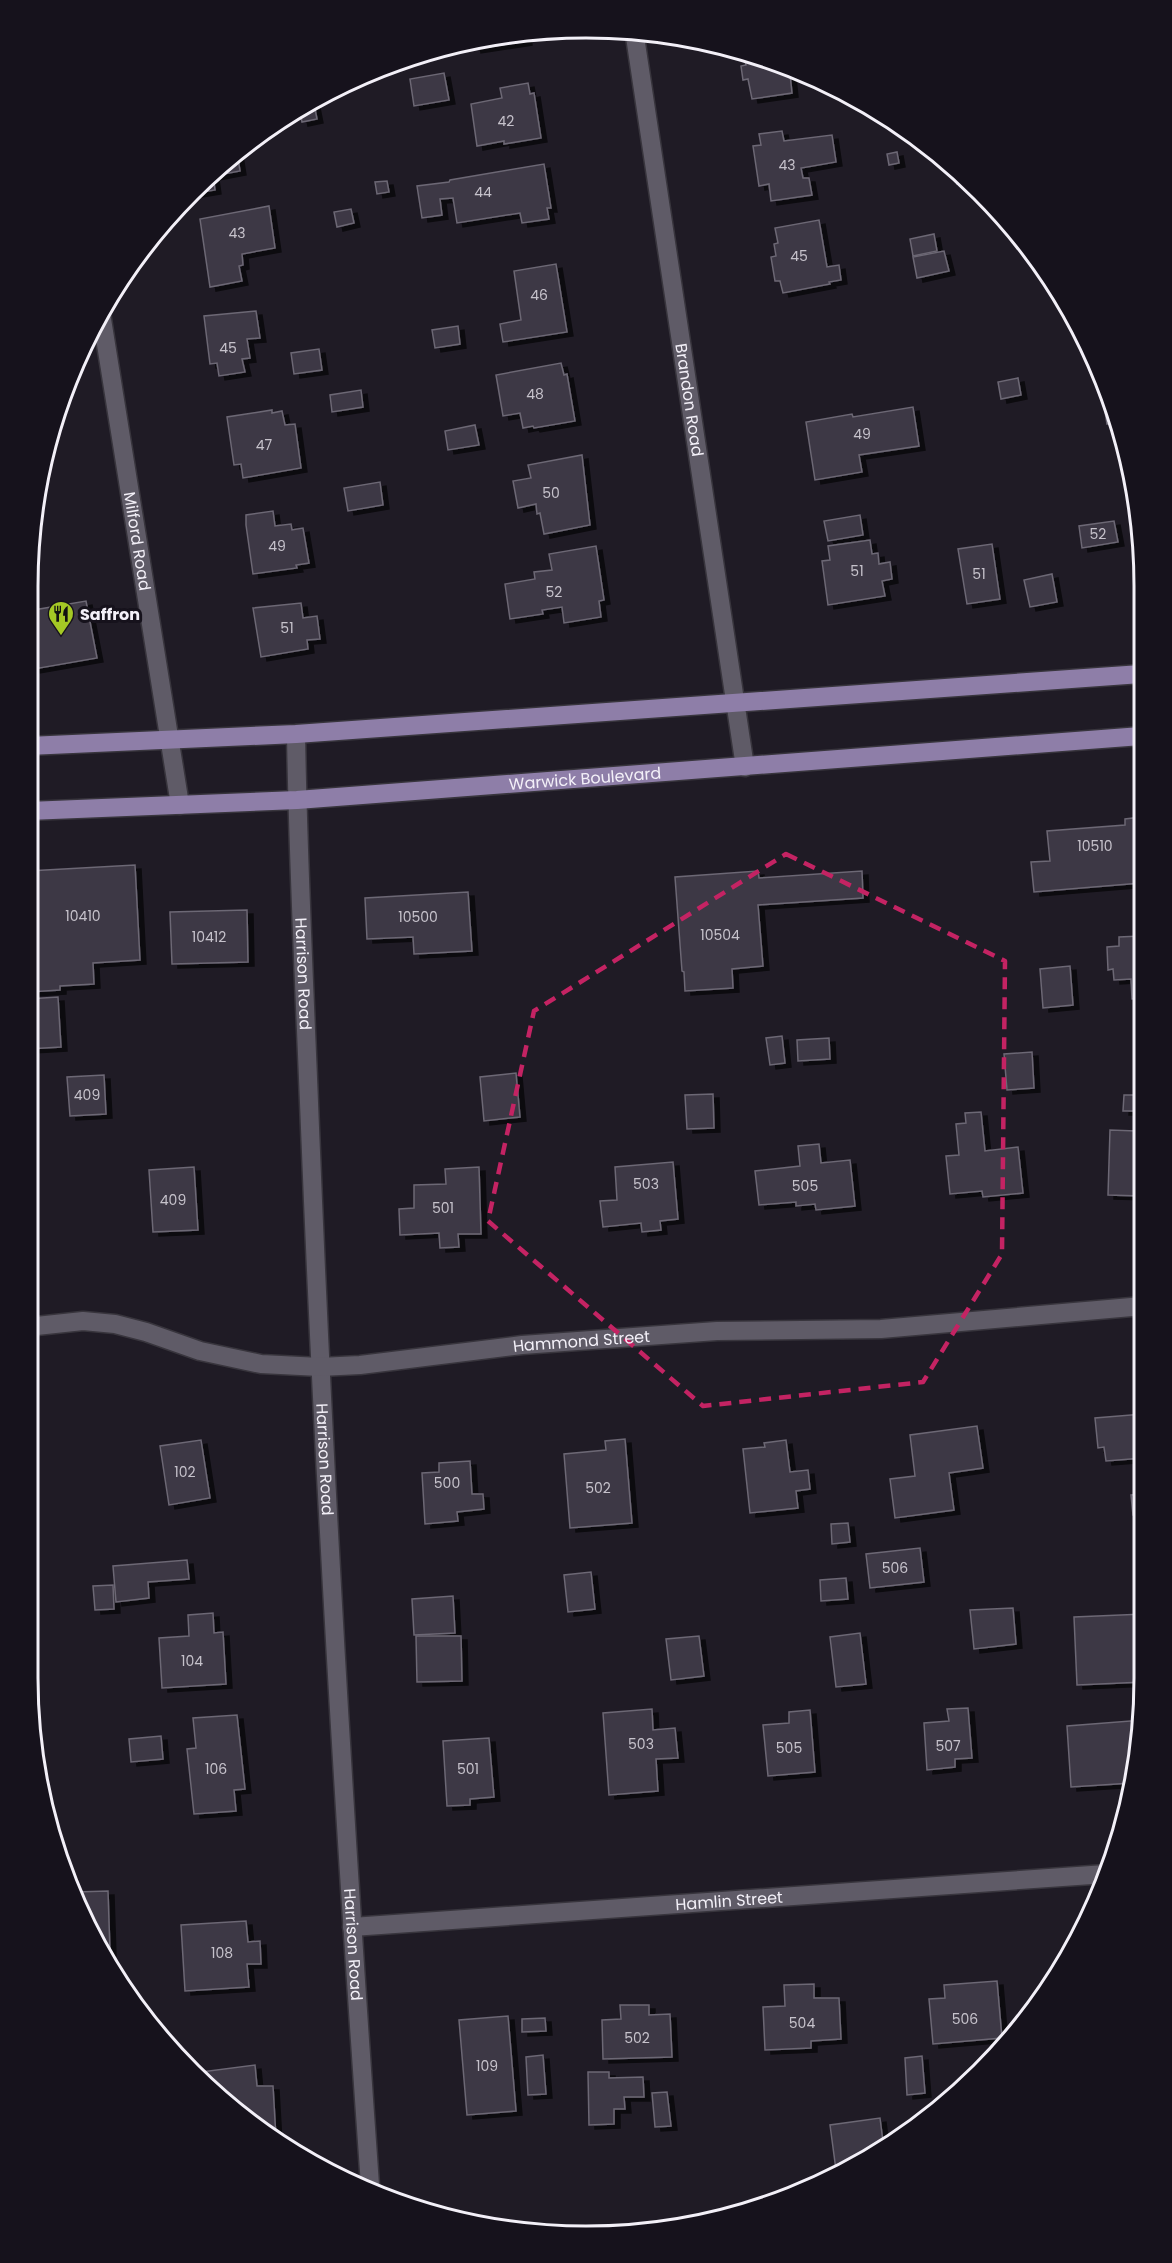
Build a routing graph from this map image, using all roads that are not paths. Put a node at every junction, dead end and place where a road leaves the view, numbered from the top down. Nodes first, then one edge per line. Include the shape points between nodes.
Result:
1 (636, 40) edge
2 (103, 326) edge
3 (1134, 675) edge
4 (736, 703) junction
5 (297, 734) junction
6 (1134, 737) edge
7 (169, 741) junction
8 (38, 746) edge
9 (745, 767) junction
10 (297, 800) junction
11 (180, 805) junction
12 (38, 811) edge
13 (1134, 1307) edge
14 (38, 1326) edge
15 (320, 1367) junction
16 (1097, 1875) edge
17 (352, 1927) junction
18 (370, 2181) edge

1 - 4 street, Brandon Road
2 - 7 street, Milford Road
3 - 4 main road
4 - 5 main road
4 - 9 street, Brandon Road
5 - 7 main road
5 - 10 street, Harrison Road
6 - 9 main road, Warwick Boulevard
7 - 8 main road
7 - 11 street, Milford Road
9 - 10 main road, Warwick Boulevard
10 - 11 main road, Warwick Boulevard
10 - 15 street, Harrison Road
11 - 12 main road, Warwick Boulevard
13 - 15 street, Hammond Street via 881,1329 717,1331 534,1344
14 - 15 street, Hammond Street via 83,1321 115,1324 200,1351 261,1364
15 - 17 street, Harrison Road
16 - 17 street, Hamlin Street
17 - 18 street, Harrison Road

